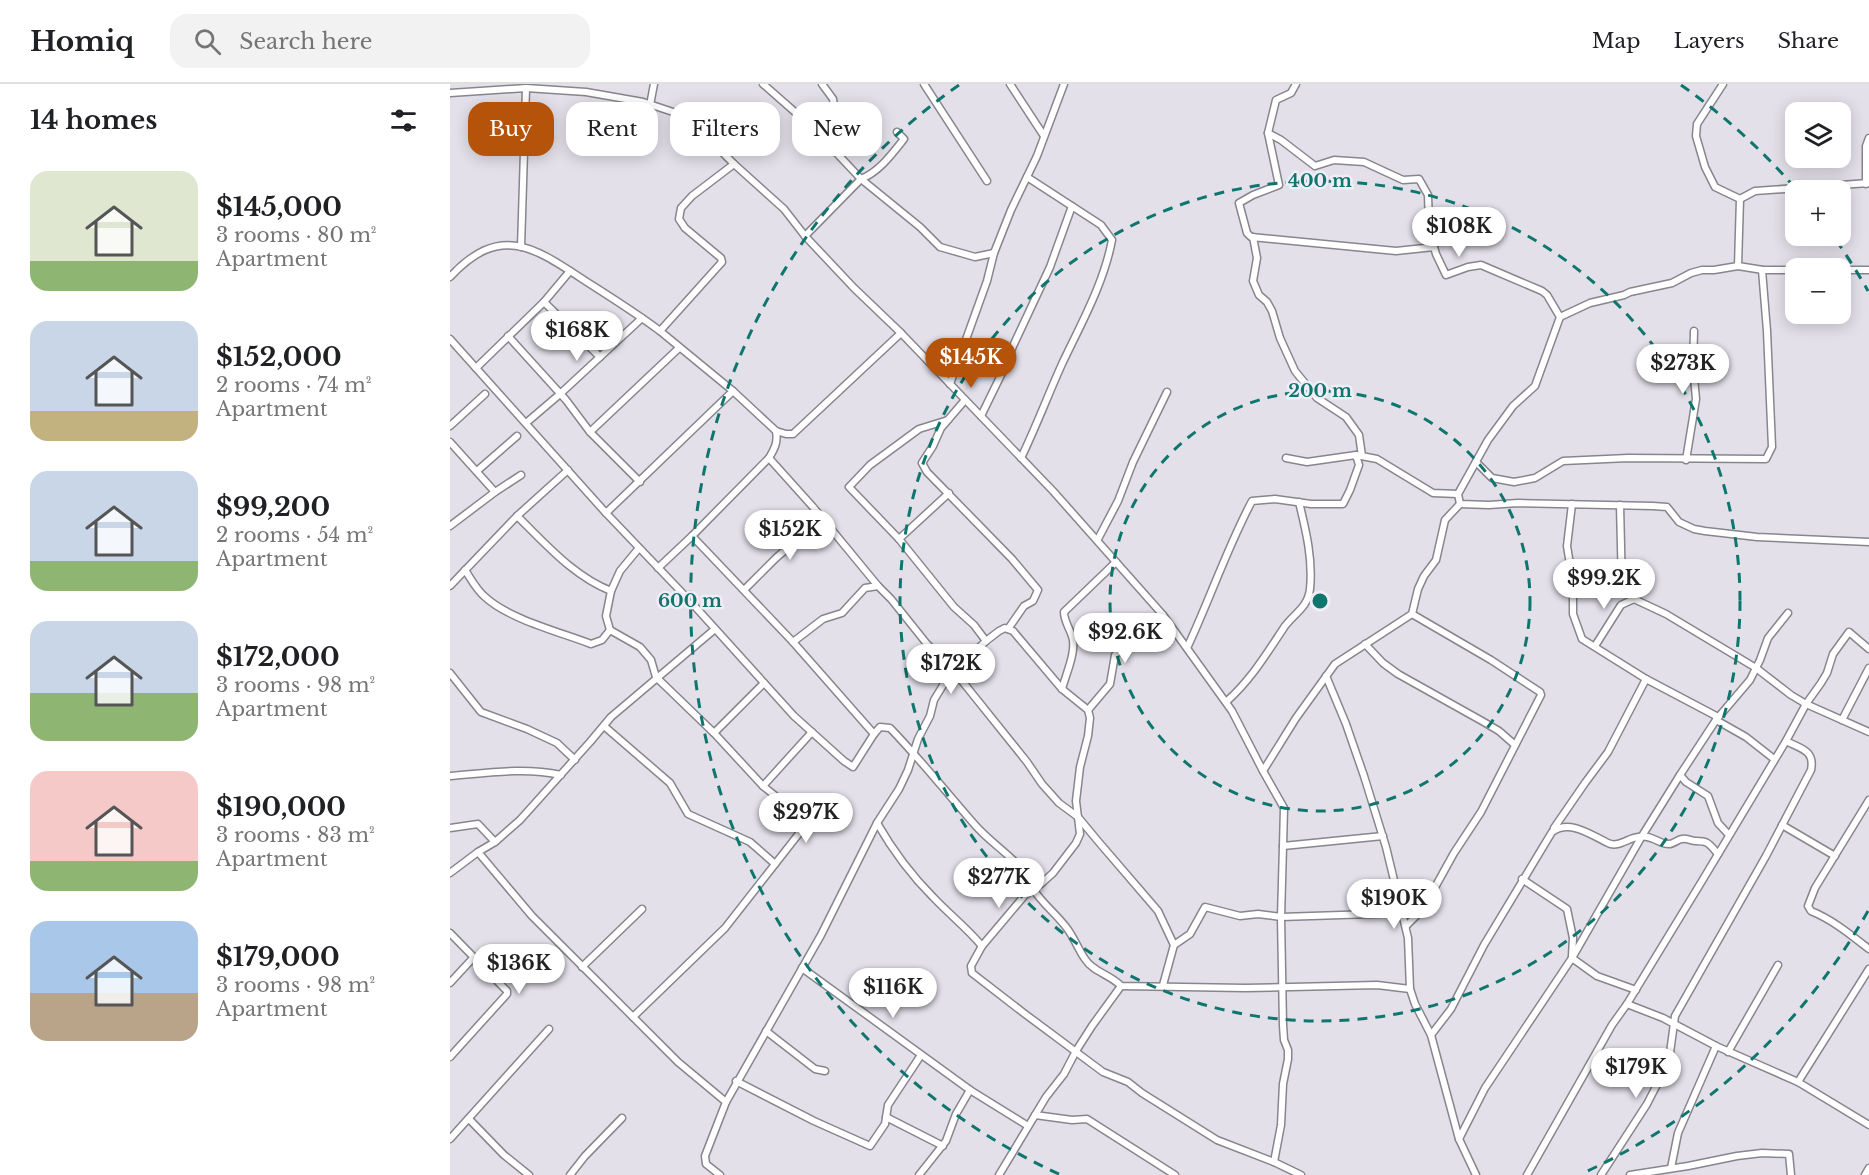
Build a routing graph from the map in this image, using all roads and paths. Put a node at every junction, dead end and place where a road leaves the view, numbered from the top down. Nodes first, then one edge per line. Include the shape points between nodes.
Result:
1 (654, 84) edge
2 (763, 84) edge
3 (822, 84) edge
4 (924, 84) edge
5 (1010, 84) edge
6 (1064, 84) edge
7 (1296, 84) edge
8 (1723, 84) edge
9 (526, 88) junction
10 (450, 93) edge
11 (643, 102) edge
12 (651, 102) edge
13 (833, 102) edge
14 (658, 107) edge
15 (792, 109) edge
16 (897, 132) dead end
17 (1268, 133) junction
18 (1044, 136) junction
19 (1869, 138) edge
20 (840, 156) edge
21 (734, 164) junction
22 (1027, 177) junction
23 (861, 179) junction
24 (987, 181) dead end
25 (1868, 184) edge
26 (1740, 199) junction
27 (1072, 206) junction
28 (805, 236) junction
29 (1253, 237) junction
30 (521, 247) junction
31 (1434, 248) junction
32 (994, 253) junction
33 (1738, 266) junction
34 (1762, 270) junction
35 (1785, 270) edge
36 (1851, 270) edge
37 (1869, 270) edge
38 (570, 271) junction
39 (450, 277) edge
40 (544, 302) junction
41 (1560, 317) junction
42 (642, 318) junction
43 (1694, 331) dead end
44 (660, 332) junction
45 (901, 333) junction
46 (508, 336) junction
47 (450, 339) edge
48 (679, 348) junction
49 (600, 357) junction
50 (476, 368) junction
51 (950, 384) junction
52 (733, 391) junction
53 (1167, 392) dead end
54 (485, 394) dead end
55 (560, 394) junction
56 (965, 400) junction
57 (981, 416) junction
58 (948, 420) junction
59 (526, 423) junction
60 (450, 426) edge
61 (776, 430) junction
62 (590, 432) junction
63 (517, 436) dead end
64 (450, 442) edge
65 (1359, 456) junction
66 (769, 458) junction
67 (1021, 458) junction
68 (1286, 458) dead end
69 (1686, 460) junction
70 (1476, 462) junction
71 (568, 470) junction
72 (477, 471) junction
73 (521, 475) dead end
74 (640, 482) junction
75 (495, 492) junction
76 (949, 493) junction
77 (1458, 494) junction
78 (1299, 502) junction
79 (1460, 504) junction
80 (1572, 504) junction
81 (1620, 505) junction
82 (606, 513) junction
83 (517, 516) junction
84 (822, 518) junction
85 (450, 526) edge
86 (692, 536) junction
87 (899, 539) junction
88 (1098, 539) junction
89 (1869, 542) edge
90 (639, 548) junction
91 (1116, 562) junction
92 (658, 568) junction
93 (465, 570) junction
94 (450, 586) edge
95 (878, 586) junction
96 (744, 590) junction
97 (611, 591) junction
98 (1634, 599) junction
99 (1788, 613) dead end
100 (1412, 614) junction
101 (1163, 615) junction
102 (715, 628) junction
103 (1008, 629) junction
104 (610, 630) junction
105 (986, 641) junction
106 (793, 642) junction
107 (1365, 644) junction
108 (1595, 645) junction
109 (1186, 648) junction
110 (1869, 649) edge
111 (1756, 668) junction
112 (1869, 668) edge
113 (954, 671) junction
114 (450, 673) edge
115 (1326, 676) junction
116 (656, 677) junction
117 (1646, 679) junction
118 (764, 683) junction
119 (1062, 689) junction
120 (1226, 702) junction
121 (1806, 704) junction
122 (1088, 710) junction
123 (1717, 719) junction
124 (1842, 720) junction
125 (604, 726) junction
126 (812, 732) junction
127 (1869, 732) edge
128 (714, 733) junction
129 (874, 734) junction
130 (1786, 741) junction
131 (1515, 745) junction
132 (914, 752) junction
133 (1774, 759) junction
134 (575, 760) junction
135 (1263, 771) junction
136 (561, 775) junction
137 (1680, 775) junction
138 (450, 776) edge
139 (763, 786) junction
140 (1869, 800) edge
141 (1078, 817) junction
142 (877, 823) junction
143 (1782, 825) junction
144 (450, 828) edge
145 (1552, 832) junction
146 (1729, 835) junction
147 (1383, 836) junction
148 (1642, 836) junction
149 (495, 842) junction
150 (1283, 846) junction
151 (478, 852) junction
152 (1718, 854) junction
153 (1835, 856) junction
154 (775, 864) junction
155 (450, 873) edge
156 (1522, 879) junction
157 (1032, 888) junction
158 (642, 909) dead end
159 (1402, 913) junction
160 (1281, 917) junction
161 (1406, 927) junction
162 (450, 933) edge
163 (1174, 945) junction
164 (982, 946) junction
165 (1869, 950) edge
166 (474, 957) junction
167 (1572, 958) junction
168 (1778, 964) dead end
169 (582, 966) junction
170 (802, 969) junction
171 (1869, 969) edge
172 (450, 983) edge
173 (1121, 986) junction
174 (1163, 986) junction
175 (1283, 987) junction
176 (1410, 988) junction
177 (1636, 990) junction
178 (1627, 1004) junction
179 (633, 1017) junction
180 (1673, 1024) junction
181 (549, 1029) dead end
182 (766, 1031) junction
183 (1431, 1035) junction
184 (1716, 1046) junction
185 (1076, 1051) junction
186 (1728, 1052) junction
187 (921, 1055) junction
188 (450, 1057) edge
189 (825, 1071) dead end
190 (736, 1081) junction
191 (1798, 1082) junction
192 (970, 1090) junction
193 (726, 1102) junction
194 (1035, 1115) junction
195 (886, 1117) junction
196 (622, 1118) dead end
197 (468, 1119) junction
198 (1869, 1125) edge
199 (1028, 1126) junction
200 (451, 1136) edge
201 (1460, 1139) junction
202 (943, 1146) junction
203 (1275, 1162) junction
204 (1671, 1168) junction
205 (1869, 1168) edge
206 (529, 1175) edge
207 (570, 1175) edge
208 (720, 1175) edge
209 (918, 1175) edge
210 (999, 1175) edge
211 (1175, 1175) edge
212 (1301, 1175) edge
213 (1476, 1175) edge
214 (1527, 1175) edge
215 (1601, 1175) edge
216 (1630, 1175) edge
217 (1791, 1175) edge
218 (1865, 1175) edge

1 - 12 street
2 - 15 street
3 - 13 street
4 - 24 street
5 - 18 street
6 - 18 street
7 - 17 street via 1292,93 1276,100
8 - 26 street via 1697,124 1696,136 1715,187
9 - 10 street
9 - 11 street via 586,92
9 - 30 street
14 - 21 street via 698,126
16 - 23 street via 904,140 870,175
17 - 29 street via 1279,185 1239,203 1247,233
17 - 31 street via 1315,166 1334,160 1364,162 1403,180 1419,179 1428,195
18 - 22 street
19 - 25 street
20 - 23 street
21 - 28 street via 784,209
21 - 44 street via 681,208 679,219 685,228 722,262
22 - 27 street
22 - 32 street
23 - 28 street
23 - 32 street via 940,246 975,257
25 - 26 street via 1755,191
26 - 33 street
27 - 57 street via 1050,267
27 - 67 street via 1101,225 1112,240 1096,289
28 - 45 street
29 - 31 street via 1396,251
29 - 65 street via 1257,258 1253,281 1272,311 1295,371 1317,398 1346,417 1359,435
30 - 38 street via 538,251
30 - 39 street via 487,248
31 - 41 street via 1446,275 1480,266 1542,291
32 - 51 street
33 - 34 street
33 - 41 street via 1691,273 1672,283 1597,301
34 - 35 street
34 - 69 street via 1772,447 1766,459
36 - 37 street
38 - 40 street
38 - 42 street
40 - 46 street
40 - 49 street
41 - 70 street via 1535,386 1513,405
42 - 44 street
42 - 49 street
43 - 69 street via 1696,399
44 - 48 street
45 - 51 street
45 - 61 street via 793,434
46 - 50 street
46 - 55 street
47 - 50 street
48 - 52 street
48 - 62 street
49 - 55 street
50 - 59 street
51 - 56 street
52 - 61 street
52 - 74 street
53 - 88 street
54 - 60 street
55 - 59 street
55 - 62 street
56 - 57 street
56 - 58 street
57 - 67 street
58 - 76 street via 922,463
58 - 87 street via 919,429 870,465 849,486
59 - 71 street
61 - 66 street via 776,446
62 - 74 street
63 - 72 street
64 - 72 street
65 - 68 street via 1308,462
65 - 77 street via 1377,459 1433,493
65 - 78 street via 1343,504
66 - 84 street
66 - 86 street
67 - 88 street
69 - 70 street via 1563,461 1535,478 1514,482 1492,478
70 - 77 street
71 - 82 street
71 - 83 street
72 - 75 street
73 - 75 street
74 - 82 street
75 - 85 street
76 - 87 street
76 - 103 street via 1038,590
77 - 79 street
78 - 109 street via 1252,501
78 - 120 street via 1308,538 1310,591 1303,608 1239,691
79 - 80 street
79 - 100 street via 1445,520 1436,560 1418,589
80 - 81 street
80 - 108 street via 1567,546 1573,614 1582,639
81 - 89 street via 1667,507 1679,522 1724,534
81 - 98 street via 1622,588
82 - 90 street
83 - 93 street
83 - 97 street via 564,563 593,584
84 - 95 street
84 - 96 street
86 - 92 street
86 - 96 street
87 - 105 street
88 - 91 street
90 - 92 street
90 - 97 street via 620,571
91 - 101 street
91 - 119 street via 1064,612 1073,651
92 - 102 street
93 - 94 street
93 - 104 street via 476,588 512,614 591,644 602,640
95 - 106 street via 866,588 842,613 823,619
95 - 113 street
96 - 106 street
97 - 104 street via 606,616
98 - 108 street via 1621,605
98 - 111 street
99 - 111 street via 1768,638
100 - 107 street
100 - 131 street via 1540,692
101 - 109 street
101 - 122 street via 1115,655 1110,684
102 - 116 street
102 - 118 street
103 - 105 street
103 - 119 street
104 - 116 street via 640,647 651,660
105 - 113 street
106 - 129 street
107 - 115 street via 1335,664
107 - 131 street via 1398,674 1499,731
108 - 117 street
109 - 120 street
110 - 121 street via 1849,632
111 - 121 street
111 - 123 street
112 - 124 street
113 - 132 street via 934,700
113 - 141 street via 1042,784
114 - 134 street via 481,712 557,743
115 - 135 street
115 - 147 street
116 - 125 street
116 - 128 street
117 - 123 street
117 - 145 street via 1608,752
118 - 126 street
118 - 128 street
119 - 122 street
120 - 135 street
121 - 124 street
121 - 130 street
122 - 141 street via 1088,736 1076,801
123 - 133 street
123 - 137 street
124 - 127 street
125 - 134 street
125 - 154 street via 670,783 688,814 750,842
126 - 129 street via 853,767
126 - 139 street
128 - 139 street
129 - 132 street via 880,727 890,728
130 - 133 street
130 - 143 street via 1810,753 1813,760
131 - 161 street via 1481,812 1423,909
132 - 142 street via 899,789
132 - 157 street via 977,827 1019,866
133 - 146 street
134 - 136 street
135 - 150 street via 1284,807
136 - 138 street via 506,771
136 - 149 street
137 - 146 street via 1708,796 1718,823
137 - 148 street
139 - 154 street via 808,822
140 - 153 street
141 - 157 street via 1080,834 1076,843 1053,873
141 - 163 street via 1158,910
142 - 164 street via 924,888
142 - 170 street
143 - 153 street
143 - 180 street
144 - 149 street via 478,824
145 - 148 street via 1558,827 1584,830 1616,845
145 - 156 street
146 - 152 street
147 - 150 street
147 - 159 street
148 - 152 street via 1666,844 1682,839 1706,841
148 - 167 street
149 - 151 street
150 - 160 street
151 - 155 street
151 - 169 street via 532,916
152 - 177 street
153 - 165 street via 1808,906
154 - 179 street via 725,928
156 - 167 street via 1567,909 1573,938
156 - 183 street via 1451,1009
157 - 164 street
157 - 173 street via 1068,929 1085,960
158 - 169 street
159 - 160 street
159 - 161 street
160 - 163 street via 1240,916 1205,907 1190,934
160 - 175 street
161 - 176 street
162 - 166 street
163 - 174 street
164 - 185 street via 971,966 972,973
166 - 172 street
166 - 188 street via 507,994
167 - 177 street via 1597,976
167 - 201 street via 1485,1088
168 - 186 street
169 - 179 street
170 - 182 street
170 - 187 street
171 - 191 street
173 - 174 street
173 - 185 street
174 - 175 street
175 - 176 street
175 - 203 street via 1288,1059
176 - 183 street
177 - 178 street
178 - 180 street
178 - 214 street
179 - 193 street
180 - 184 street
180 - 215 street via 1664,1071
181 - 197 street
182 - 189 street via 814,1069
182 - 190 street
183 - 201 street
184 - 186 street
184 - 204 street via 1678,1133
185 - 194 street
185 - 203 street via 1217,1140
186 - 191 street
187 - 192 street
187 - 195 street via 888,1105
190 - 193 street
190 - 195 street via 870,1146
191 - 198 street
192 - 199 street
192 - 202 street
193 - 208 street via 705,1156 706,1164
194 - 199 street
194 - 211 street via 1087,1119
195 - 202 street
196 - 207 street
197 - 200 street
197 - 206 street
199 - 210 street
201 - 213 street
202 - 209 street
203 - 212 street
204 - 216 street
204 - 217 street via 1762,1153 1789,1154
205 - 218 street

